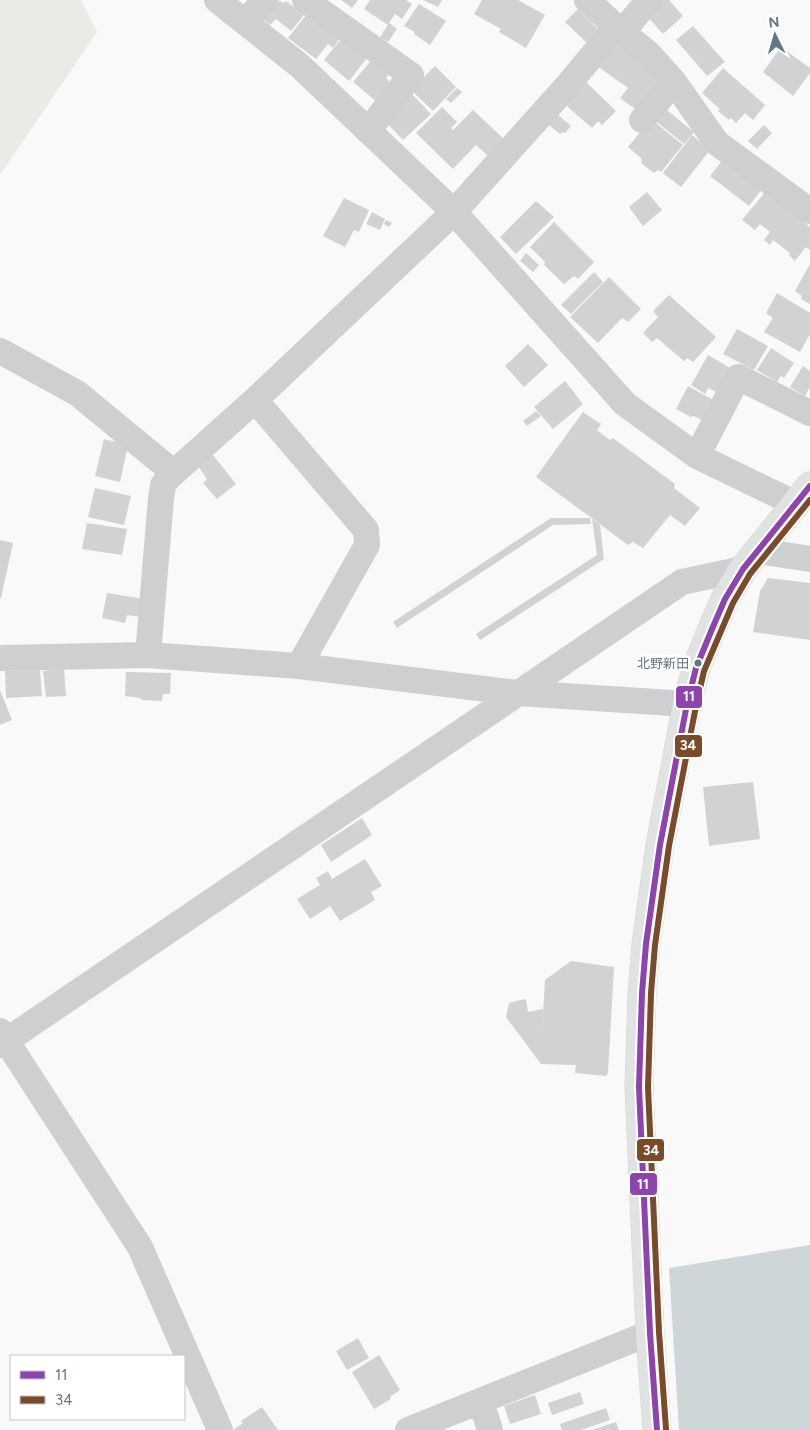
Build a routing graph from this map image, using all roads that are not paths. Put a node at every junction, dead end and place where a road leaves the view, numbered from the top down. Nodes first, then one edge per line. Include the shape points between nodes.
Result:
1 (216, 0) edge
2 (265, 0) edge
3 (305, 0) edge
4 (588, 0) edge
5 (649, 0) edge
6 (245, 22) junction
7 (619, 29) junction
8 (674, 82) junction
9 (642, 120) dead end
10 (368, 131) junction
11 (810, 211) edge
12 (454, 212) junction
13 (0, 351) edge
14 (255, 400) junction
15 (810, 413) edge
16 (696, 456) junction
17 (173, 472) junction
18 (803, 495) edge
19 (810, 559) edge
20 (750, 560) junction
21 (148, 655) junction
22 (0, 658) edge
23 (299, 666) junction
24 (518, 693) junction
25 (687, 704) junction
26 (2, 1039) edge
27 (650, 1333) junction
28 (481, 1401) junction
29 (220, 1430) edge
30 (408, 1430) edge
31 (490, 1430) edge
32 (658, 1430) edge

1 - 6 street
2 - 6 street
3 - 10 street via 411,76
4 - 7 street
5 - 7 street
6 - 10 street via 300,66
7 - 8 street via 648,53
7 - 12 street
8 - 9 street
8 - 11 street via 717,143
10 - 12 street
12 - 14 street
12 - 16 street via 625,404
13 - 17 street via 77,394
14 - 17 street
14 - 23 street via 366,530 367,545
15 - 16 street via 738,377
16 - 18 street
17 - 21 street via 164,485 162,498
18 - 20 main road
19 - 20 street
20 - 24 street via 682,582
20 - 25 main road via 725,599 696,668
21 - 22 street
21 - 23 street
23 - 24 street
24 - 25 street
24 - 26 street
25 - 27 main road via 660,845 642,993 639,1088
26 - 29 street via 140,1247
27 - 28 street
27 - 32 main road
28 - 30 street
28 - 31 street

